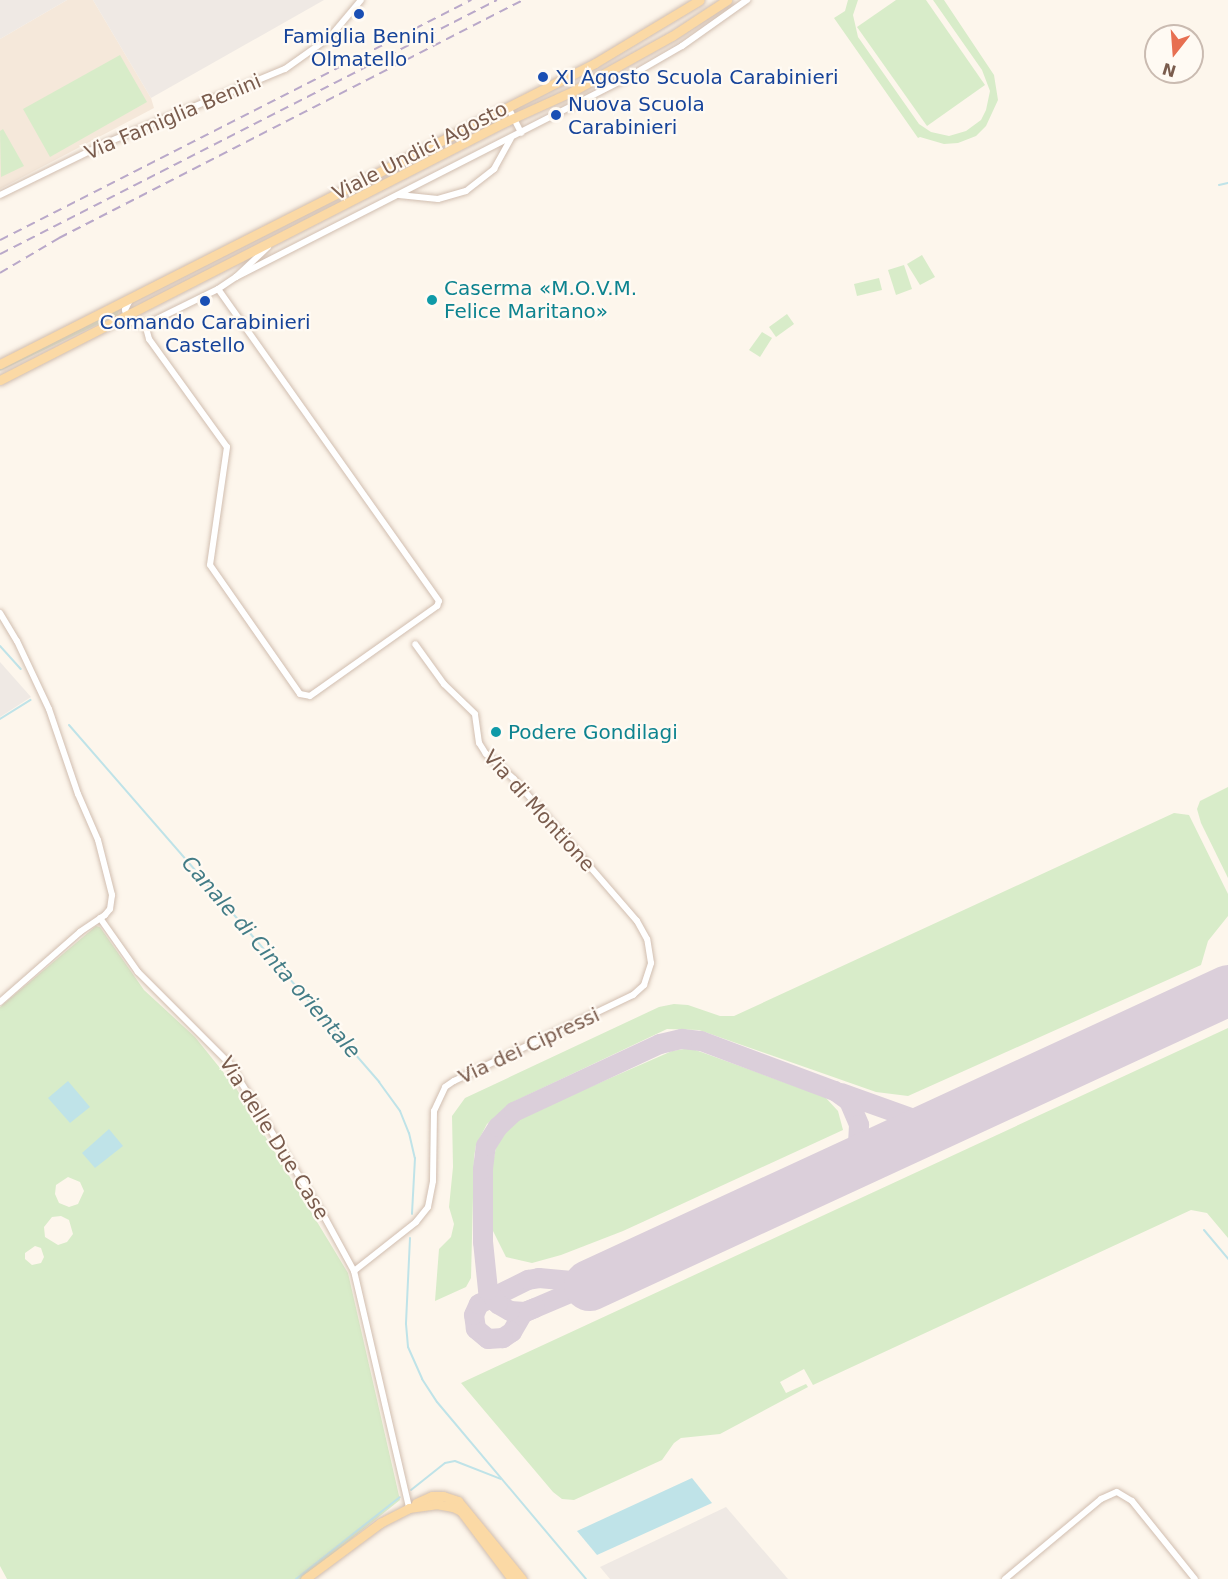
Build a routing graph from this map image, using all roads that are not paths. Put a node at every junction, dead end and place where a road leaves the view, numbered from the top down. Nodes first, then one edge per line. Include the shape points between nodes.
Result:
1 (361, 0) edge
2 (700, 0) edge
3 (727, 0) edge
4 (747, 0) edge
5 (508, 107) junction
6 (514, 118) junction
7 (521, 132) junction
8 (511, 138) junction
9 (0, 195) edge
10 (395, 196) junction
11 (282, 237) junction
12 (236, 277) junction
13 (218, 289) junction
14 (135, 295) junction
15 (126, 316) junction
16 (145, 324) junction
17 (0, 364) edge
18 (0, 380) edge
19 (0, 613) edge
20 (416, 644) dead end
21 (100, 918) junction
22 (649, 947) joint
23 (0, 1002) edge
24 (354, 1271) junction
25 (409, 1508) junction
26 (305, 1579) edge
27 (512, 1579) edge
28 (522, 1579) edge
29 (1005, 1579) edge
30 (1195, 1579) edge

1 - 9 street, Via Famiglia Benini via 330,38 285,69 106,143
2 - 5 main road, Viale Undici Agosto via 625,47
3 - 6 main road, Viale Undici Agosto via 621,66
4 - 7 street via 682,46
5 - 6 street
5 - 14 main road, Viale Undici Agosto
6 - 7 street
6 - 11 main road, Viale Undici Agosto
7 - 8 street
8 - 10 street
8 - 10 street via 494,170 466,191 438,199
10 - 12 street
11 - 12 street, Viale Undici Agosto
11 - 15 main road, Viale Undici Agosto
12 - 13 street, Viale Undici Agosto
13 - 16 street, Viale Undici Agosto
13 - 16 street via 439,600 437,606 310,696 300,694 210,565 227,447 153,346
14 - 15 street via 126,305
14 - 17 main road, Viale Undici Agosto
15 - 16 street via 134,324
15 - 18 main road, Viale Undici Agosto
19 - 21 street via 49,709 98,840 112,894 110,909
20 - 22 street, Via di Montione via 444,684 475,714 482,749 514,779 634,917
21 - 23 street
21 - 24 street, Via delle Due Case via 138,972 229,1063
22 - 24 street, Via dei Cipressi via 650,969 638,992 445,1087 434,1111 433,1181 428,1207 416,1222
24 - 25 street, Via delle Due Case
25 - 26 main road via 380,1523
25 - 27 main road via 436,1504 460,1511
25 - 28 main road via 432,1496 459,1501
29 - 30 street via 1106,1495 1120,1492 1132,1501

